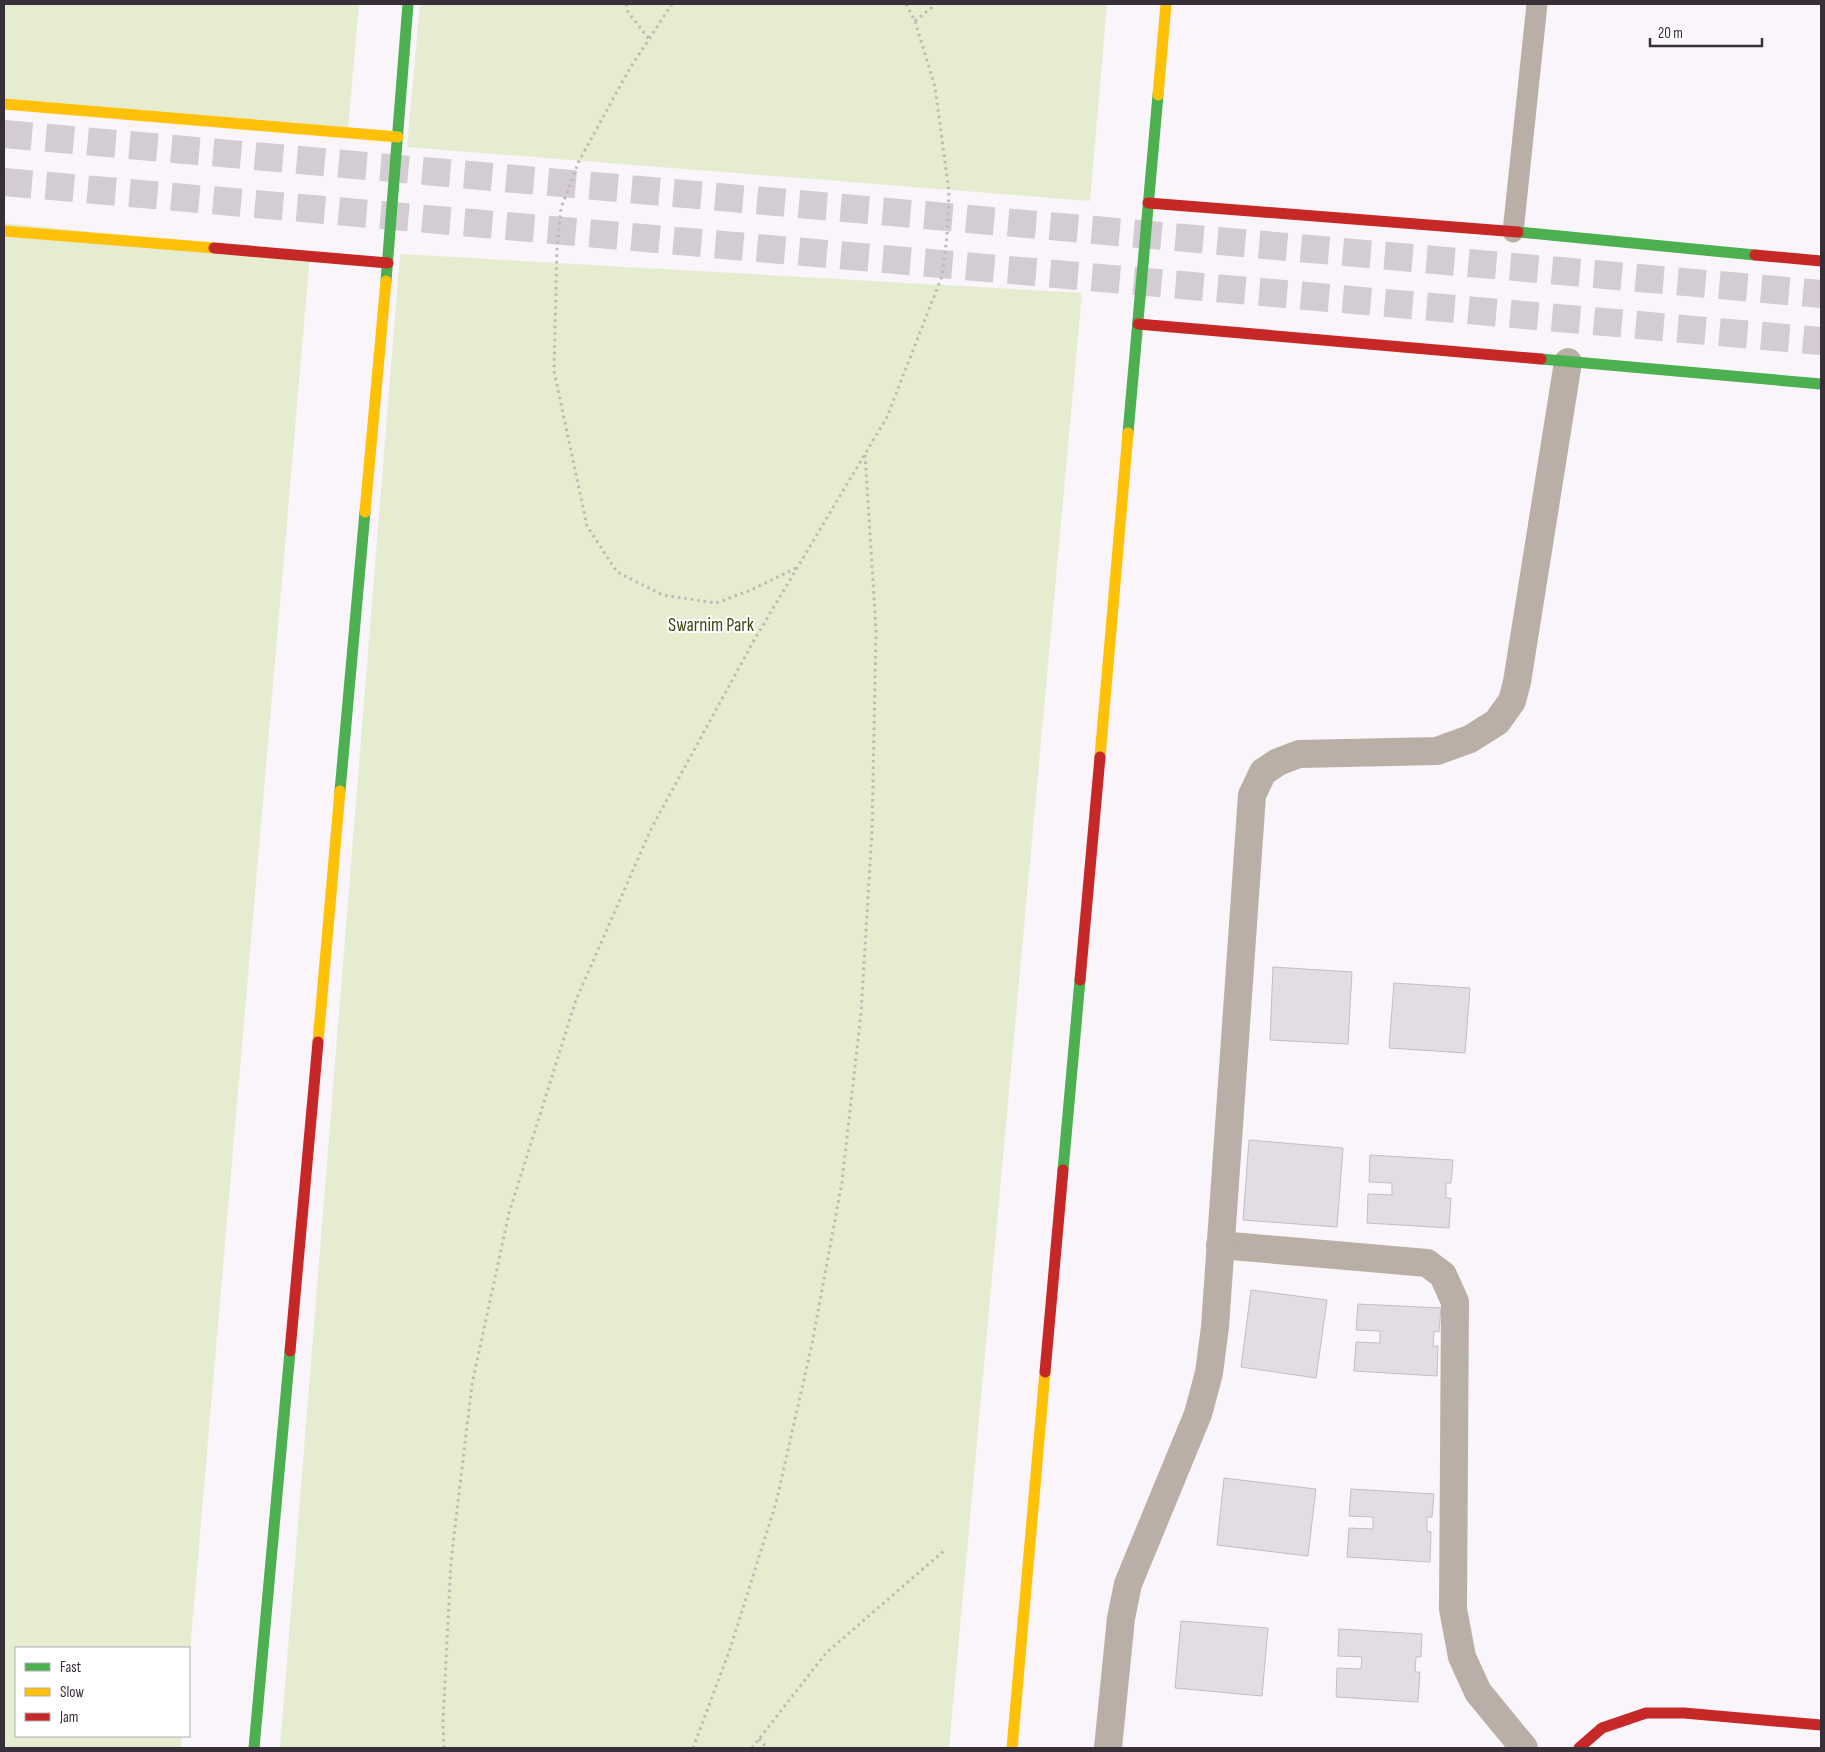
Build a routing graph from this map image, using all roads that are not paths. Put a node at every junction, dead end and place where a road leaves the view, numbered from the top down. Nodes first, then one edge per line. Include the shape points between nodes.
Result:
1 (408, 4) edge
2 (1166, 4) edge
3 (1537, 4) edge
4 (4, 104) edge
5 (398, 137) junction
6 (1148, 203) junction
7 (4, 231) edge
8 (1514, 232) junction
9 (1821, 260) edge
10 (388, 263) junction
11 (1138, 324) junction
12 (1568, 362) junction
13 (1821, 384) edge
14 (1220, 1245) junction
15 (1821, 1725) edge
16 (254, 1748) edge
17 (1012, 1748) edge
18 (1108, 1748) edge
19 (1524, 1748) edge
20 (1579, 1748) edge

1 - 5 street
2 - 6 street
3 - 8 lane
4 - 5 street
5 - 10 street
6 - 8 street
6 - 11 street
7 - 10 street
8 - 9 street
10 - 16 street
11 - 12 street
11 - 17 street
12 - 13 street
12 - 14 street via 1517,682 1512,701 1497,722 1470,739 1437,751 1299,754 1263,772 1252,795
14 - 18 street via 1209,1373 1198,1414 1128,1584 1120,1618
14 - 19 street via 1426,1263 1443,1274 1455,1302 1453,1610 1462,1657 1478,1692
15 - 20 street via 1646,1713 1602,1728

